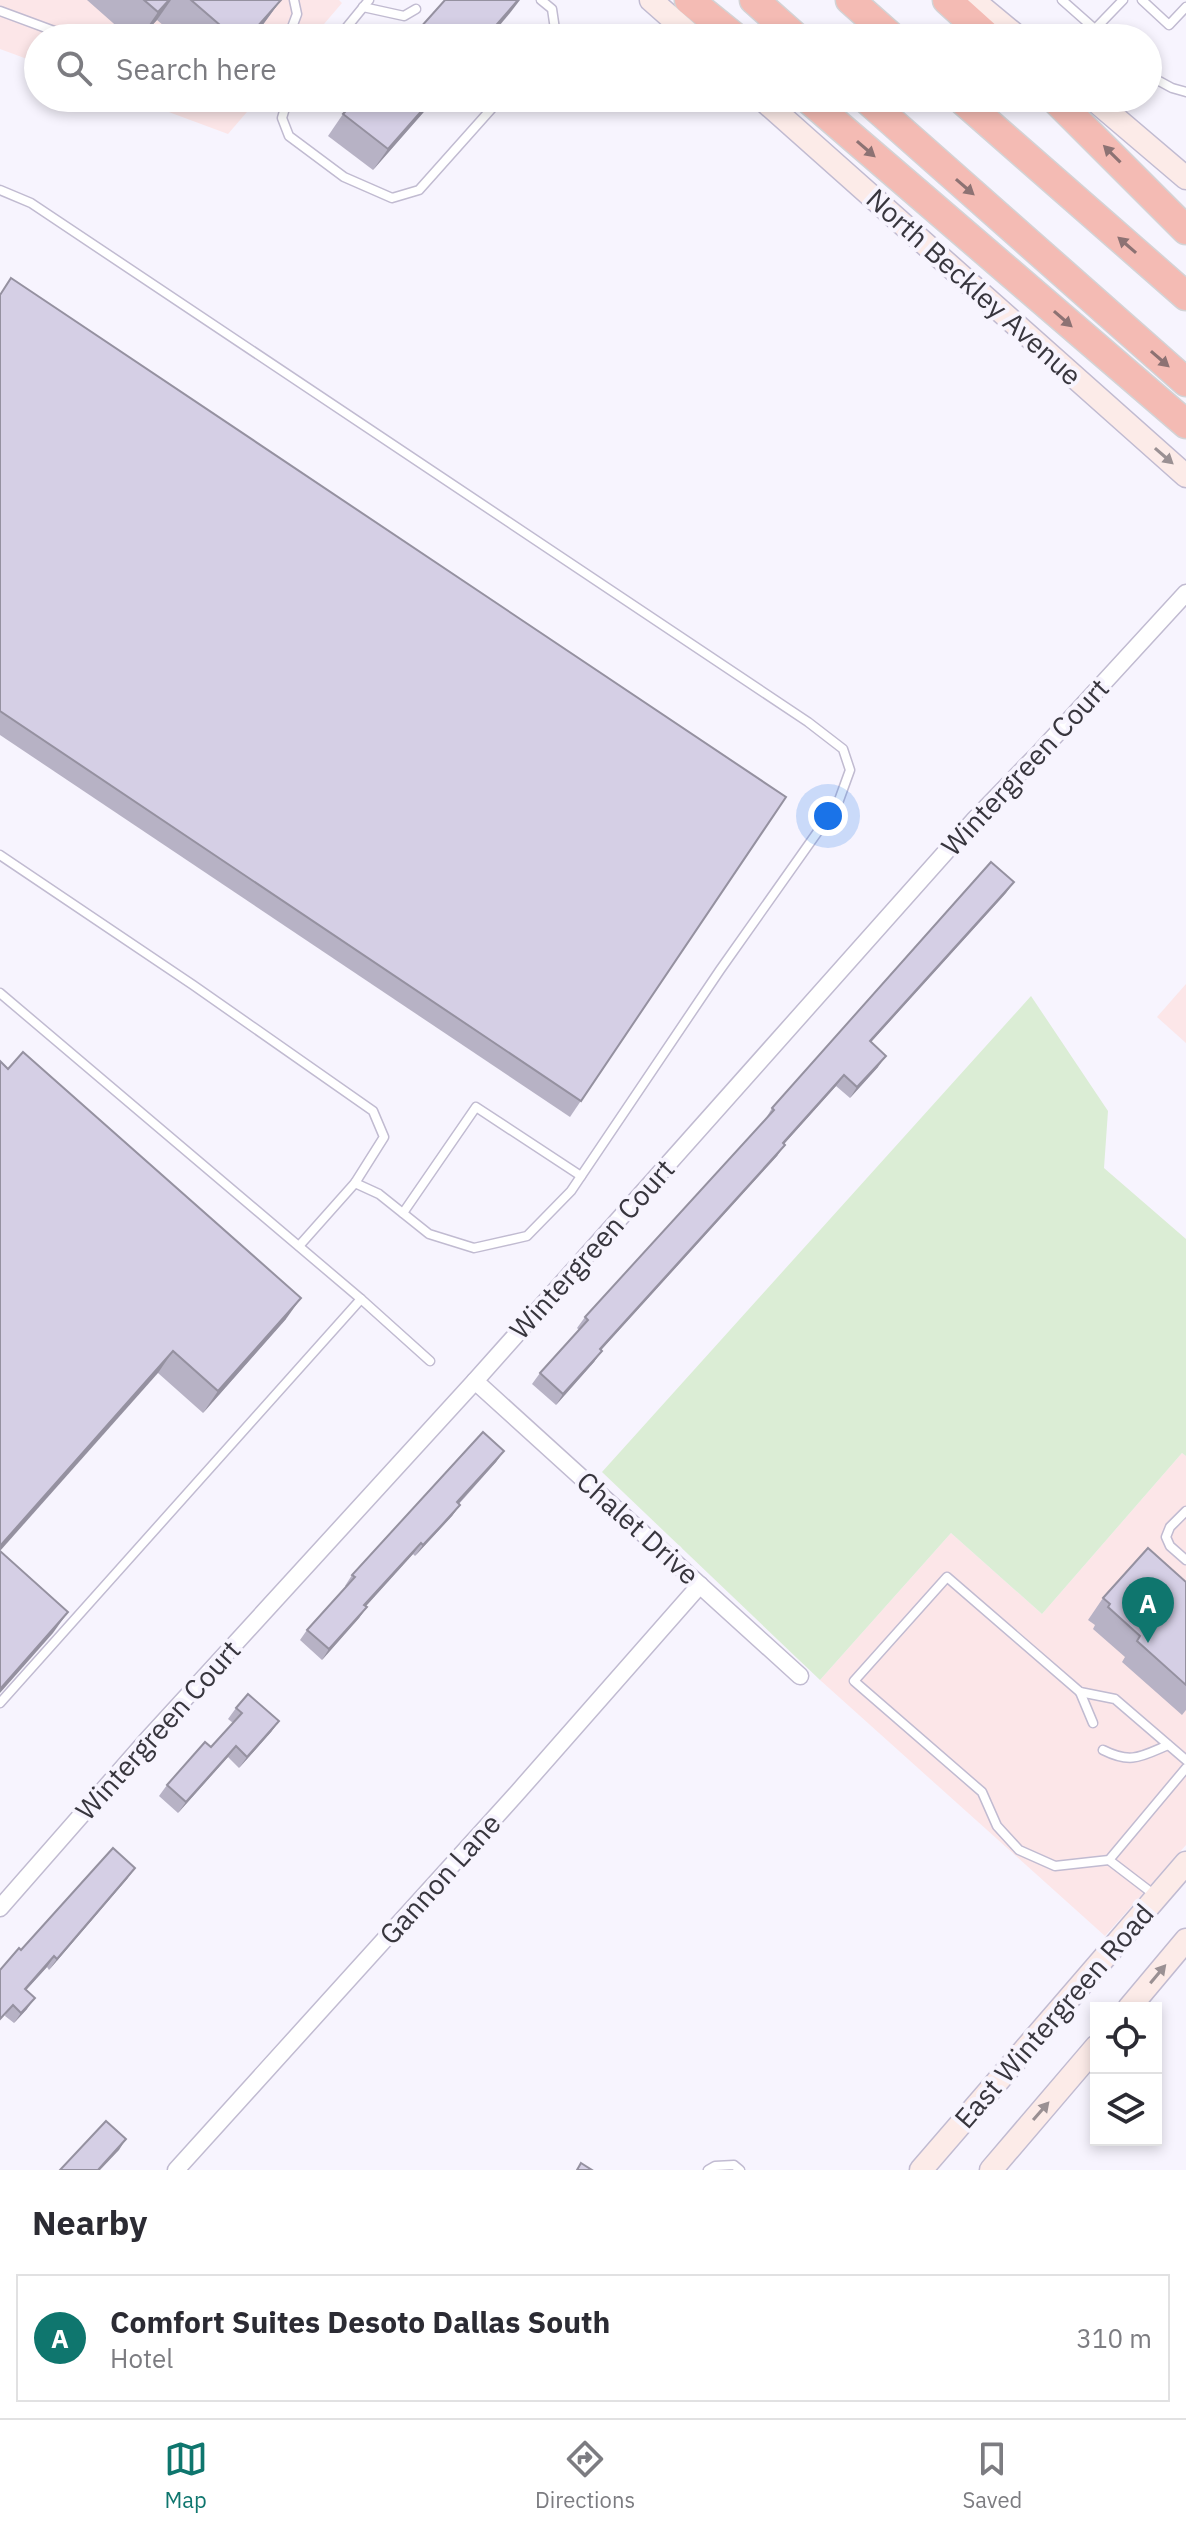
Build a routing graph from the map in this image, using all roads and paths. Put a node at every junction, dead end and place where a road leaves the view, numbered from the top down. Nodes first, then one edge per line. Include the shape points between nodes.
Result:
1 (294, 0) edge
2 (541, 0) edge
3 (651, 0) edge
4 (689, 0) edge
5 (754, 0) edge
6 (850, 0) edge
7 (947, 0) edge
8 (973, 0) edge
9 (1062, 0) edge
10 (1123, 0) edge
11 (1142, 0) edge
12 (366, 4) edge
13 (1186, 7) edge
14 (416, 9) dead end
15 (0, 11) edge
16 (35, 24) edge
17 (293, 24) edge
18 (350, 24) edge
19 (554, 24) edge
20 (678, 24) edge
21 (719, 24) edge
22 (781, 24) edge
23 (877, 24) edge
24 (974, 24) edge
25 (1002, 24) edge
26 (1089, 24) edge
27 (1100, 24) edge
28 (1162, 83) edge
29 (1186, 92) edge
30 (284, 112) edge
31 (489, 112) edge
32 (777, 112) edge
33 (823, 112) edge
34 (881, 112) edge
35 (976, 112) edge
36 (1068, 112) edge
37 (1108, 112) edge
38 (1186, 178) edge
39 (0, 190) edge
40 (1186, 230) edge
41 (1186, 296) edge
42 (1186, 382) edge
43 (1186, 424) edge
44 (1186, 476) edge
45 (1186, 593) edge
46 (0, 855) edge
47 (0, 993) edge
48 (581, 1176) junction
49 (355, 1183) junction
50 (403, 1213) junction
51 (299, 1246) junction
52 (361, 1299) junction
53 (430, 1361) dead end
54 (475, 1381) junction
55 (1186, 1511) edge
56 (1186, 1560) edge
57 (700, 1585) junction
58 (800, 1676) dead end
59 (1080, 1692) junction
60 (0, 1703) edge
61 (1093, 1723) dead end
62 (1168, 1745) junction
63 (1103, 1750) dead end
64 (1186, 1760) edge
65 (1186, 1768) edge
66 (1109, 1860) junction
67 (1186, 1863) edge
68 (1156, 1897) junction
69 (0, 1908) edge
70 (1186, 1940) edge
71 (1134, 2002) edge
72 (1090, 2054) edge
73 (176, 2170) edge
74 (708, 2170) edge
75 (740, 2170) edge
76 (921, 2170) edge
77 (991, 2170) edge

1 - 17 lane
2 - 19 lane via 552,9
3 - 20 main road
4 - 21 highway
5 - 22 highway
6 - 23 highway
7 - 24 highway
8 - 25 main road
9 - 26 lane
10 - 27 lane
11 - 13 lane via 1169,25
12 - 14 lane via 404,16
12 - 18 lane
15 - 16 lane
28 - 29 lane
30 - 31 lane via 289,136 344,177 392,198 419,190
32 -> 44 main road, North Beckley Avenue
33 -> 43 highway
34 -> 42 highway
41 -> 35 highway
40 -> 36 highway
37 - 38 main road
39 - 48 lane via 56,219 843,749 850,770 838,803
45 - 54 street, Wintergreen Court via 975,819
46 - 49 lane via 373,1111 384,1137
47 - 51 lane
48 - 50 lane via 527,1236 474,1248 429,1234
48 - 50 lane via 476,1107
49 - 50 lane
49 - 51 lane
51 - 52 lane
52 - 53 lane
52 - 60 lane
54 - 57 street, Chalet Drive
54 - 69 street, Wintergreen Court
55 - 56 lane via 1166,1537
57 - 58 street, Chalet Drive
57 - 73 street, Gannon Lane
59 - 61 lane
59 - 62 lane via 1115,1699
59 - 66 lane via 947,1577 854,1681 982,1792 997,1826 1019,1850 1055,1866
62 - 63 lane via 1121,1759
62 - 64 lane
65 - 66 lane
66 - 68 lane
67 - 68 main road, East Wintergreen Road
68 - 76 main road, East Wintergreen Road
71 -> 70 main road, East Wintergreen Road
77 -> 72 main road, East Wintergreen Road
74 - 75 lane via 734,2165

